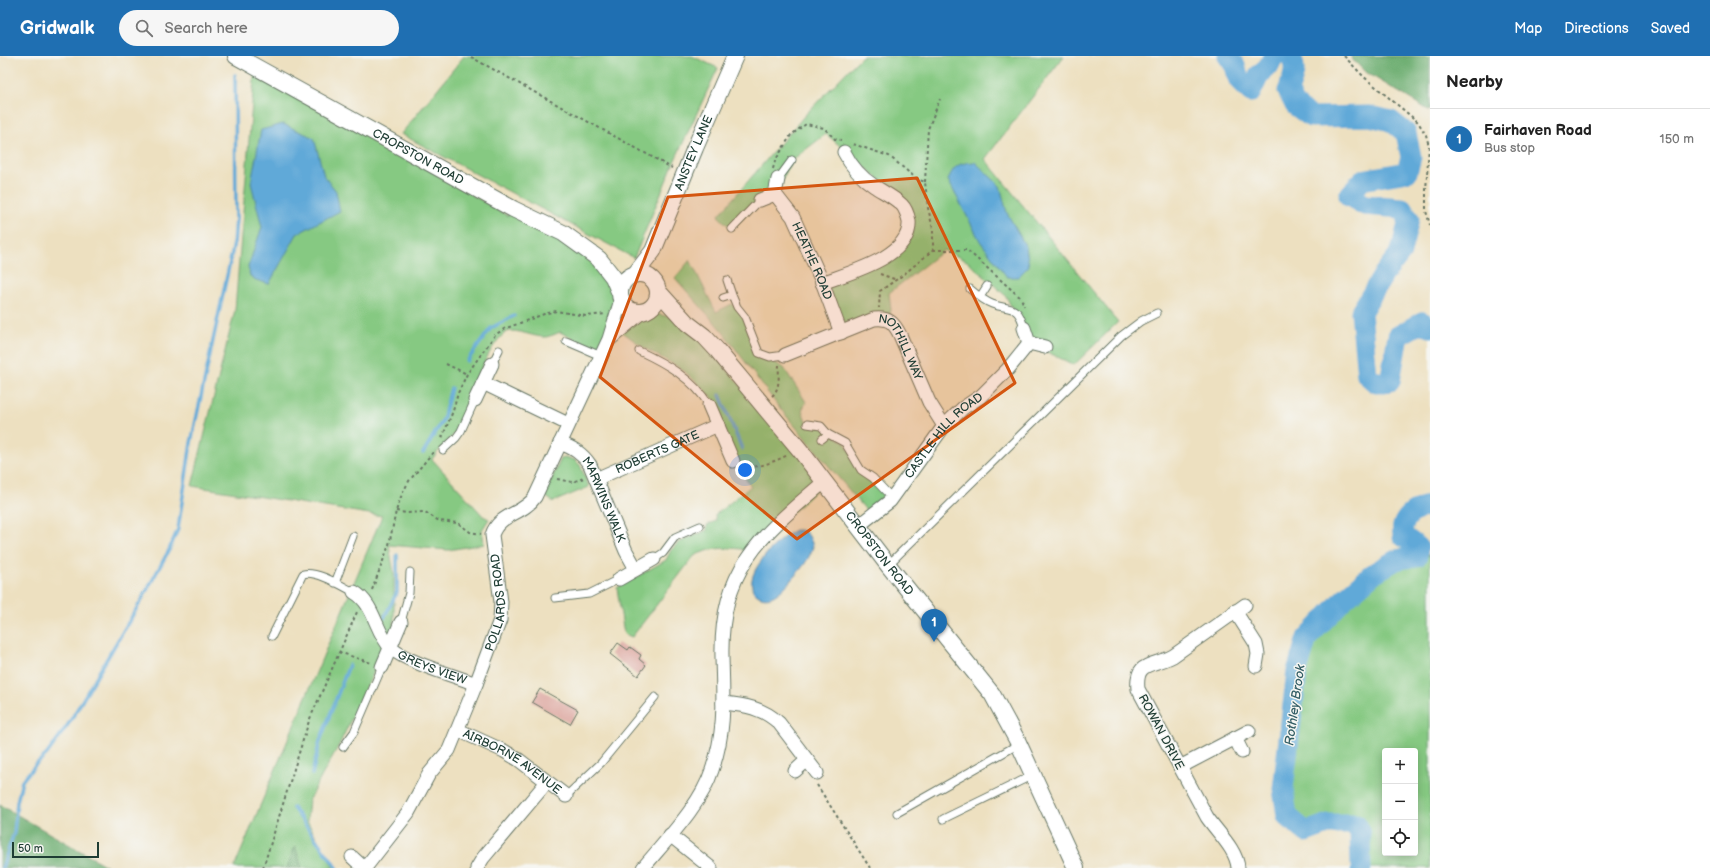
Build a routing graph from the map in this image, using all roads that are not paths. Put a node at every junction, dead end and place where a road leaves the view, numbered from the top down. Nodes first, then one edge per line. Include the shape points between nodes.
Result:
1 (236, 56) edge
2 (735, 56) edge
3 (844, 152) dead end
4 (792, 160) dead end
5 (778, 178) joint
6 (775, 194) junction
7 (760, 200) joint
8 (732, 229) dead end
9 (654, 251) junction
10 (600, 260) junction
11 (633, 274) junction
12 (727, 280) dead end
13 (822, 284) junction
14 (656, 286) junction
15 (987, 286) dead end
16 (970, 289) dead end
17 (620, 295) junction
18 (732, 295) junction
19 (980, 297) junction
20 (723, 298) dead end
21 (644, 311) junction
22 (1157, 313) dead end
23 (686, 323) junction
24 (1024, 328) joint
25 (841, 333) junction
26 (609, 339) junction
27 (566, 341) dead end
28 (1030, 343) junction
29 (1045, 347) dead end
30 (499, 350) dead end
31 (639, 351) dead end
32 (785, 355) joint
33 (601, 356) junction
34 (492, 364) joint
35 (483, 383) junction
36 (474, 400) joint
37 (709, 405) joint
38 (568, 424) junction
39 (807, 424) dead end
40 (718, 425) junction
41 (944, 426) junction
42 (828, 434) junction
43 (822, 439) dead end
44 (560, 443) junction
45 (440, 449) road end
46 (733, 461) road end
47 (595, 476) junction
48 (824, 482) junction
49 (892, 498) junction
50 (700, 526) dead end
51 (858, 526) junction
52 (353, 536) dead end
53 (654, 559) joint
54 (888, 565) junction
55 (636, 568) junction
56 (410, 572) dead end
57 (620, 579) joint
58 (335, 583) junction
59 (354, 592) joint
60 (555, 598) dead end
61 (401, 622) joint
62 (272, 636) dead end
63 (391, 647) junction
64 (1256, 666) dead end
65 (382, 667) joint
66 (476, 684) junction
67 (655, 697) dead end
68 (723, 703) junction
69 (458, 730) junction
70 (1249, 731) dead end
71 (1235, 738) junction
72 (1019, 744) junction
73 (343, 747) dead end
74 (1242, 752) dead end
75 (807, 760) junction
76 (1180, 767) junction
77 (794, 771) dead end
78 (817, 773) road end
79 (1033, 775) junction
80 (546, 782) junction
81 (566, 796) joint
82 (898, 813) dead end
83 (943, 819) dead end
84 (670, 836) junction
85 (352, 857) dead end
86 (364, 868) edge
87 (477, 868) edge
88 (643, 868) edge
89 (711, 868) edge
90 (1076, 868) edge
91 (1238, 868) edge

1 - 10 street, CROPSTON ROAD via 513,209 564,234
2 - 9 street, ANSTEY LANE
3 - 13 street via 859,174 902,205 909,226 897,249 882,259
4 - 5 lane
5 - 6 street
6 - 7 street
6 - 13 street, HEATHE ROAD via 793,217
7 - 8 lane
9 - 11 street, ANSTEY LANE
9 - 14 street, ANSTEY LANE
10 - 11 street, CROPSTON ROAD
10 - 17 street, CROPSTON ROAD via 613,277
11 - 14 street, CROPSTON ROAD via 643,273
11 - 17 street via 625,279
12 - 18 lane
13 - 25 street, HEATHE ROAD
14 - 21 street via 655,304
14 - 23 street, CROPSTON ROAD
15 - 19 lane
16 - 19 lane
17 - 21 street, CROPSTON ROAD via 629,310
17 - 26 street, POLLARDS ROAD via 617,317
18 - 20 lane
18 - 32 lane via 759,353 770,357
19 - 24 lane via 992,304 1007,306 1018,313
21 - 23 street, CROPSTON ROAD
21 - 26 street, POLLARDS ROAD
22 - 54 lane via 1121,336
23 - 48 street, CROPSTON ROAD via 704,336 717,350
24 - 28 street
25 - 32 street, NOTHILL WAY
25 - 41 street, NOTHILL WAY via 874,319 888,320 895,325 929,402
26 - 33 street, POLLARDS ROAD
27 - 33 lane
28 - 29 street
28 - 41 street, CASTLE HILL ROAD via 981,396 963,408
30 - 34 lane
31 - 37 lane via 674,370 701,392
33 - 38 street, POLLARDS ROAD
34 - 35 street
35 - 36 street
35 - 38 street
36 - 45 lane via 461,431 456,438
37 - 40 street
38 - 44 street, POLLARDS ROAD
39 - 42 lane via 821,426
40 - 46 street
40 - 47 street, ROBERTS GATE
41 - 49 street, CASTLE HILL ROAD
42 - 43 lane
42 - 49 lane via 845,443 861,470 873,478
44 - 47 street, MARWINS WALK via 584,456
44 - 66 street, POLLARDS ROAD via 530,505 499,522 494,528 492,535 501,602 500,620
47 - 55 street, MARWINS WALK via 626,551
48 - 51 street, CROPSTON ROAD
48 - 68 street via 768,532 748,556 736,578 722,633
49 - 51 street, CASTLE HILL ROAD
50 - 53 lane via 675,537
51 - 54 street, CROPSTON ROAD
52 - 58 lane
53 - 55 street
54 - 72 street, CROPSTON ROAD via 992,694
55 - 57 street
56 - 61 lane via 409,593
57 - 60 lane via 588,594
58 - 59 lane
58 - 62 lane via 312,574 301,576
59 - 63 street via 365,601 385,641
61 - 63 street, GREYS VIEW
63 - 65 street, GREYS VIEW
63 - 66 street, GREYS VIEW via 409,659
64 - 76 street, ROWAN DRIVE via 1256,644 1240,608 1173,656 1146,666 1138,672 1138,689
65 - 73 lane via 354,732
66 - 69 street, POLLARDS ROAD
67 - 81 lane via 601,763
68 - 75 street via 746,705 772,716
68 - 84 street via 723,727 712,771 704,790
69 - 80 street, AIRBORNE AVENUE via 520,760
69 - 86 street, POLLARDS ROAD via 449,750 429,774 408,813
70 - 71 street
71 - 74 street
71 - 76 street
72 - 79 street, CROPSTON ROAD
72 - 82 lane
75 - 77 street
75 - 78 street
76 - 91 street, ROWAN DRIVE via 1207,817 1230,848
79 - 83 lane
79 - 90 street, CROPSTON ROAD
80 - 81 street, AIRBORNE AVENUE
80 - 87 street
84 - 88 street
84 - 89 street
85 - 86 street, POLLARDS ROAD

